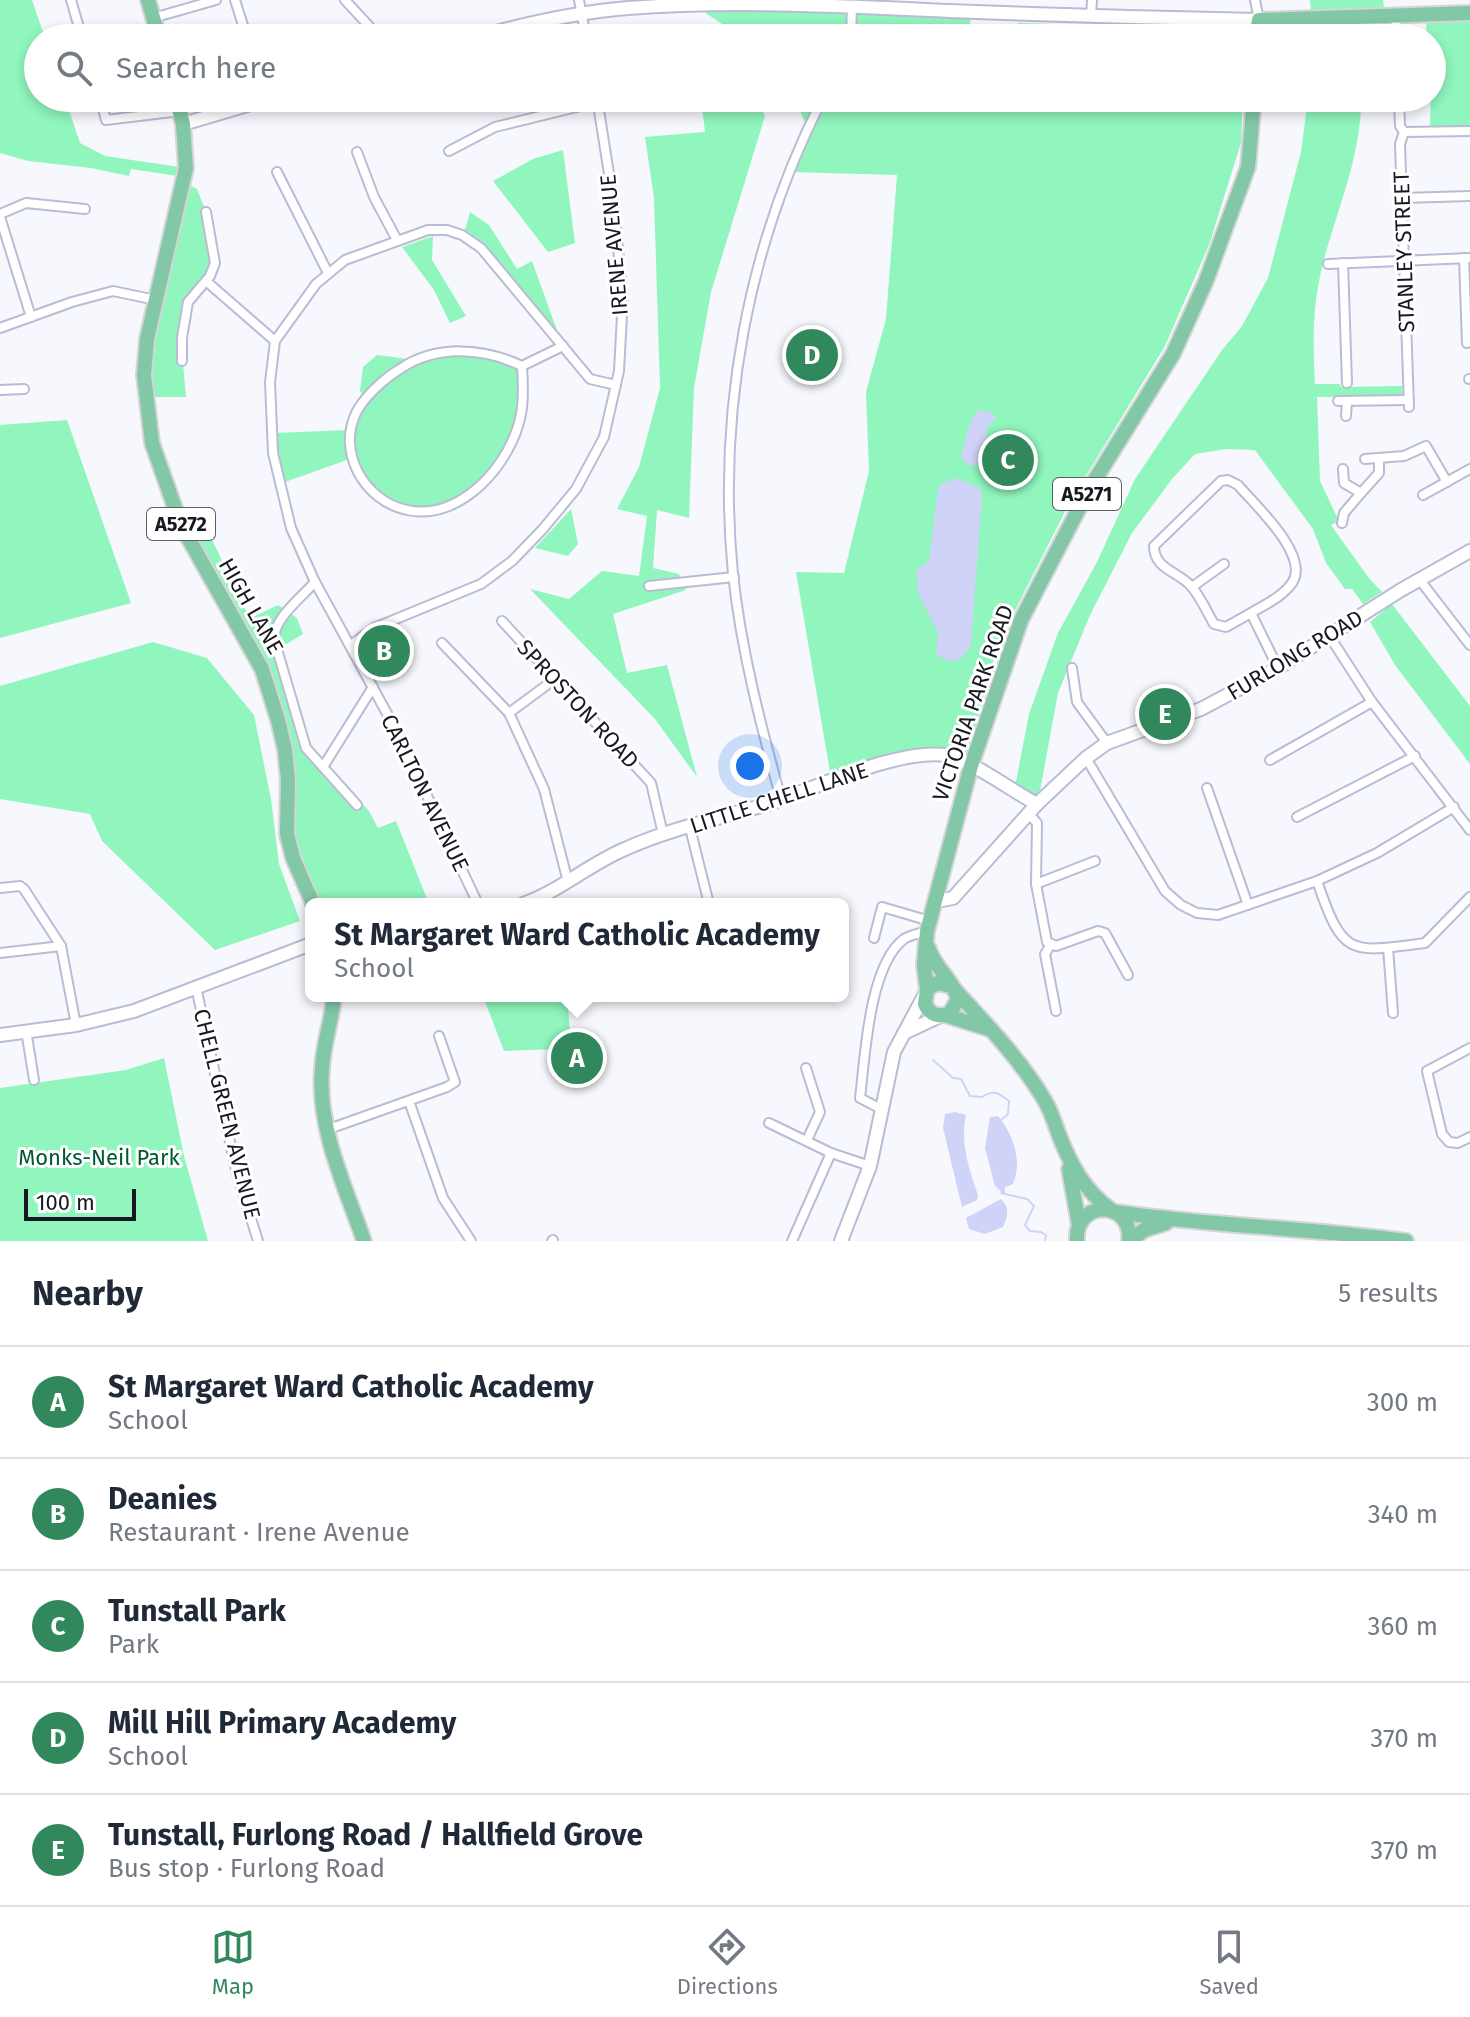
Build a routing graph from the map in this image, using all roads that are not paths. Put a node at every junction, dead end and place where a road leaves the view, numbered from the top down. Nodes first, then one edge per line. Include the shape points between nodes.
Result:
1 (71, 0) edge
2 (148, 0) edge
3 (216, 0) edge
4 (235, 0) edge
5 (345, 0) edge
6 (1092, 0) edge
7 (1255, 0) edge
8 (852, 6) junction
9 (580, 7) edge
10 (1420, 8) edge
11 (1470, 13) edge
12 (1395, 16) junction
13 (1091, 17) junction
14 (153, 18) junction
15 (1259, 20) junction
16 (78, 24) edge
17 (155, 24) edge
18 (243, 24) edge
19 (367, 24) edge
20 (525, 24) edge
21 (851, 24) edge
22 (1258, 24) edge
23 (1396, 24) edge
24 (104, 112) edge
25 (172, 112) edge
26 (180, 112) edge
27 (550, 112) edge
28 (599, 112) edge
29 (817, 112) edge
30 (1253, 112) edge
31 (1400, 112) edge
32 (1470, 131) edge
33 (1404, 132) junction
34 (449, 151) dead end
35 (357, 152) dead end
36 (277, 172) dead end
37 (1470, 196) edge
38 (1402, 198) junction
39 (85, 209) dead end
40 (206, 212) dead end
41 (0, 215) edge
42 (397, 240) junction
43 (1467, 258) edge
44 (1404, 260) junction
45 (1343, 263) junction
46 (1328, 264) dead end
47 (328, 273) junction
48 (206, 281) junction
49 (156, 300) junction
50 (31, 317) junction
51 (0, 328) edge
52 (275, 341) junction
53 (1467, 343) dead end
54 (563, 346) junction
55 (182, 361) dead end
56 (522, 366) junction
57 (1347, 383) dead end
58 (616, 385) junction
59 (24, 389) dead end
60 (0, 390) edge
61 (1388, 401) junction
62 (1388, 413) dead end
63 (1346, 416) dead end
64 (1379, 458) junction
65 (1365, 459) dead end
66 (1343, 469) dead end
67 (1470, 469) edge
68 (1447, 482) junction
69 (1361, 493) junction
70 (1423, 495) dead end
71 (1342, 523) dead end
72 (1470, 551) edge
73 (1224, 564) dead end
74 (734, 577) junction
75 (1419, 579) junction
76 (315, 582) junction
77 (649, 586) dead end
78 (1192, 587) junction
79 (1251, 613) junction
80 (502, 621) dead end
81 (1330, 637) junction
82 (442, 643) dead end
83 (351, 645) junction
84 (1470, 645) edge
85 (1072, 668) dead end
86 (1278, 668) junction
87 (555, 679) junction
88 (373, 687) junction
89 (1372, 702) junction
90 (509, 713) junction
91 (1107, 743) junction
92 (1415, 756) junction
93 (1086, 758) junction
94 (1270, 760) dead end
95 (971, 766) junction
96 (323, 767) junction
97 (1207, 788) dead end
98 (781, 799) junction
99 (357, 805) dead end
100 (1454, 807) junction
101 (1033, 809) junction
102 (1297, 817) dead end
103 (690, 828) junction
104 (1470, 830) edge
105 (663, 834) junction
106 (1095, 861) dead end
107 (1317, 881) junction
108 (568, 883) junction
109 (1036, 884) junction
110 (0, 888) edge
111 (1470, 897) edge
112 (310, 898) edge
113 (475, 898) edge
114 (536, 898) edge
115 (707, 898) edge
116 (937, 901) junction
117 (1248, 905) junction
118 (928, 930) junction
119 (874, 938) dead end
120 (1051, 944) junction
121 (61, 946) junction
122 (305, 946) edge
123 (1388, 948) junction
124 (0, 953) edge
125 (1128, 975) dead end
126 (196, 987) junction
127 (953, 988) junction
128 (926, 992) junction
129 (333, 1002) edge
130 (1056, 1011) dead end
131 (1393, 1013) dead end
132 (943, 1016) junction
133 (76, 1025) junction
134 (26, 1030) junction
135 (993, 1031) junction
136 (904, 1033) junction
137 (0, 1035) edge
138 (439, 1036) dead end
139 (1470, 1048) edge
140 (806, 1068) dead end
141 (34, 1080) dead end
142 (409, 1101) junction
143 (883, 1110) junction
144 (769, 1123) dead end
145 (326, 1130) junction
146 (1470, 1137) edge
147 (807, 1140) junction
148 (1066, 1152) junction
149 (831, 1153) junction
150 (870, 1166) junction
151 (1113, 1211) junction
152 (1178, 1221) junction
153 (1075, 1234) edge
154 (258, 1241) edge
155 (364, 1241) edge
156 (471, 1241) edge
157 (792, 1241) edge
158 (841, 1241) edge
159 (1130, 1241) edge
160 (1406, 1241) edge

1 - 16 street
2 - 14 main road
3 - 14 street
4 - 18 street
5 - 19 street
6 - 13 street
7 - 15 street
8 - 9 street
8 - 13 street
8 - 21 street
9 - 20 street
10 - 11 main road
10 - 12 main road
12 - 15 main road
12 - 23 street
13 - 15 street
14 - 17 main road
15 - 22 main road
24 - 25 street via 106,120
26 - 49 main road, HIGH LANE / A5272 via 184,182
27 - 34 street via 495,127
28 - 58 street, IRENE AVENUE via 623,296
29 - 74 street via 778,197 736,373 729,468
30 - 95 main road, VICTORIA PARK ROAD / A5271 via 1248,167 1206,281 1173,354 1088,491 1021,620
31 - 33 street, STANLEY STREET
32 - 33 street
33 - 38 street, STANLEY STREET
35 - 42 street
36 - 47 street
37 - 38 street
38 - 44 street, STANLEY STREET
39 - 41 street via 26,203
40 - 48 street via 215,263
41 - 50 street
42 - 47 street, CARLTON AVENUE via 345,260
42 - 54 street, CARLTON AVENUE via 428,230 447,230 472,240
43 - 44 street
43 - 53 street
44 - 45 street
44 - 61 street, STANLEY STREET via 1409,404
45 - 46 street
45 - 57 street
47 - 52 street, CARLTON AVENUE
48 - 52 street
48 - 55 street via 188,302
49 - 50 street via 113,291
49 - 112 main road, HIGH LANE / A5272 via 144,375 152,443 181,525 262,669 285,750 287,834
50 - 51 street
52 - 76 street, CARLTON AVENUE via 270,382 273,453 291,528
54 - 56 street
54 - 58 street, CARLTON AVENUE via 590,379
56 - 56 street via 522,412 510,445 493,472 468,495 436,511 410,511 387,503 365,484 352,458 354,417 402,367 462,350
58 - 83 street, IRENE AVENUE via 604,437 576,489 512,561 481,584 374,628
59 - 60 street
61 - 62 street
61 - 63 street via 1342,401
64 - 65 street
64 - 68 street via 1404,456 1426,446
64 - 69 street via 1379,473
66 - 69 street via 1344,483
67 - 68 street
68 - 70 street
69 - 71 street
72 - 75 street, FURLONG ROAD
73 - 78 street
74 - 77 street
74 - 98 street via 753,689
75 - 81 street, FURLONG ROAD
75 - 84 street
76 - 83 street, CARLTON AVENUE
76 - 96 street via 273,633 306,748
78 - 79 street via 1219,627
78 - 79 street via 1157,563 1154,546 1221,481 1233,481 1283,537 1296,567 1291,585
79 - 86 street
80 - 87 street, SPROSTON ROAD
81 - 86 street, FURLONG ROAD
81 - 89 street
82 - 90 street
83 - 88 street, CARLTON AVENUE
85 - 91 street via 1077,702
86 - 91 street, FURLONG ROAD via 1201,709
87 - 90 street
87 - 105 street, SPROSTON ROAD via 651,783
88 - 96 street
88 - 113 street, CARLTON AVENUE
89 - 92 street
89 - 94 street
90 - 108 street via 544,789
91 - 93 street, FURLONG ROAD
92 - 100 street
92 - 102 street
93 - 101 street, FURLONG ROAD
93 - 117 street via 1165,891 1197,913 1218,915
95 - 98 street, LITTLE CHELL LANE via 949,755 916,755
95 - 101 street, LITTLE CHELL LANE
95 - 116 main road, VICTORIA PARK ROAD / A5271
96 - 99 street
97 - 117 street
98 - 103 street, LITTLE CHELL LANE
100 - 104 street
100 - 107 street
101 - 109 street
101 - 116 street, FURLONG ROAD via 953,898
103 - 105 street, LITTLE CHELL LANE
103 - 115 street
105 - 108 street, LITTLE CHELL LANE via 622,850
106 - 109 street
107 - 117 street
107 - 123 street via 1346,942
108 - 114 street, LITTLE CHELL LANE
109 - 120 street
110 - 121 street via 24,889
111 - 123 street via 1425,943
116 - 118 main road, VICTORIA PARK ROAD / A5271
118 - 119 street via 882,907
118 - 127 main road via 931,957
118 - 128 main road, VICTORIA PARK ROAD / A5271
118 - 143 street via 905,938 897,947 874,996 860,1098
120 - 125 street via 1105,933
120 - 130 street via 1045,954
121 - 124 street
121 - 133 street
122 - 126 street
123 - 131 street
126 - 133 street via 134,1011
126 - 154 street, CHELL GREEN AVENUE via 237,1174
127 - 128 main road via 937,983
127 - 132 main road via 956,1005
127 - 135 main road
128 - 132 main road via 927,1009
128 - 136 street
129 - 145 main road via 322,1068
132 - 135 main road
132 - 136 street
133 - 134 street
134 - 137 street
134 - 141 street
135 - 148 main road via 1046,1102
136 - 143 street via 894,1052
138 - 142 street via 455,1082
139 - 146 street via 1427,1071 1442,1134 1458,1143
140 - 147 street via 820,1112
142 - 145 street
142 - 156 street via 443,1198
143 - 150 street
144 - 147 street
145 - 155 main road
147 - 149 street
148 - 151 main road via 1082,1182
148 - 153 main road
149 - 150 street
149 - 157 street
150 - 158 street
151 - 152 main road
151 - 153 main road via 1088,1214
151 - 159 main road via 1128,1226
152 - 159 main road via 1155,1225
152 - 160 main road

